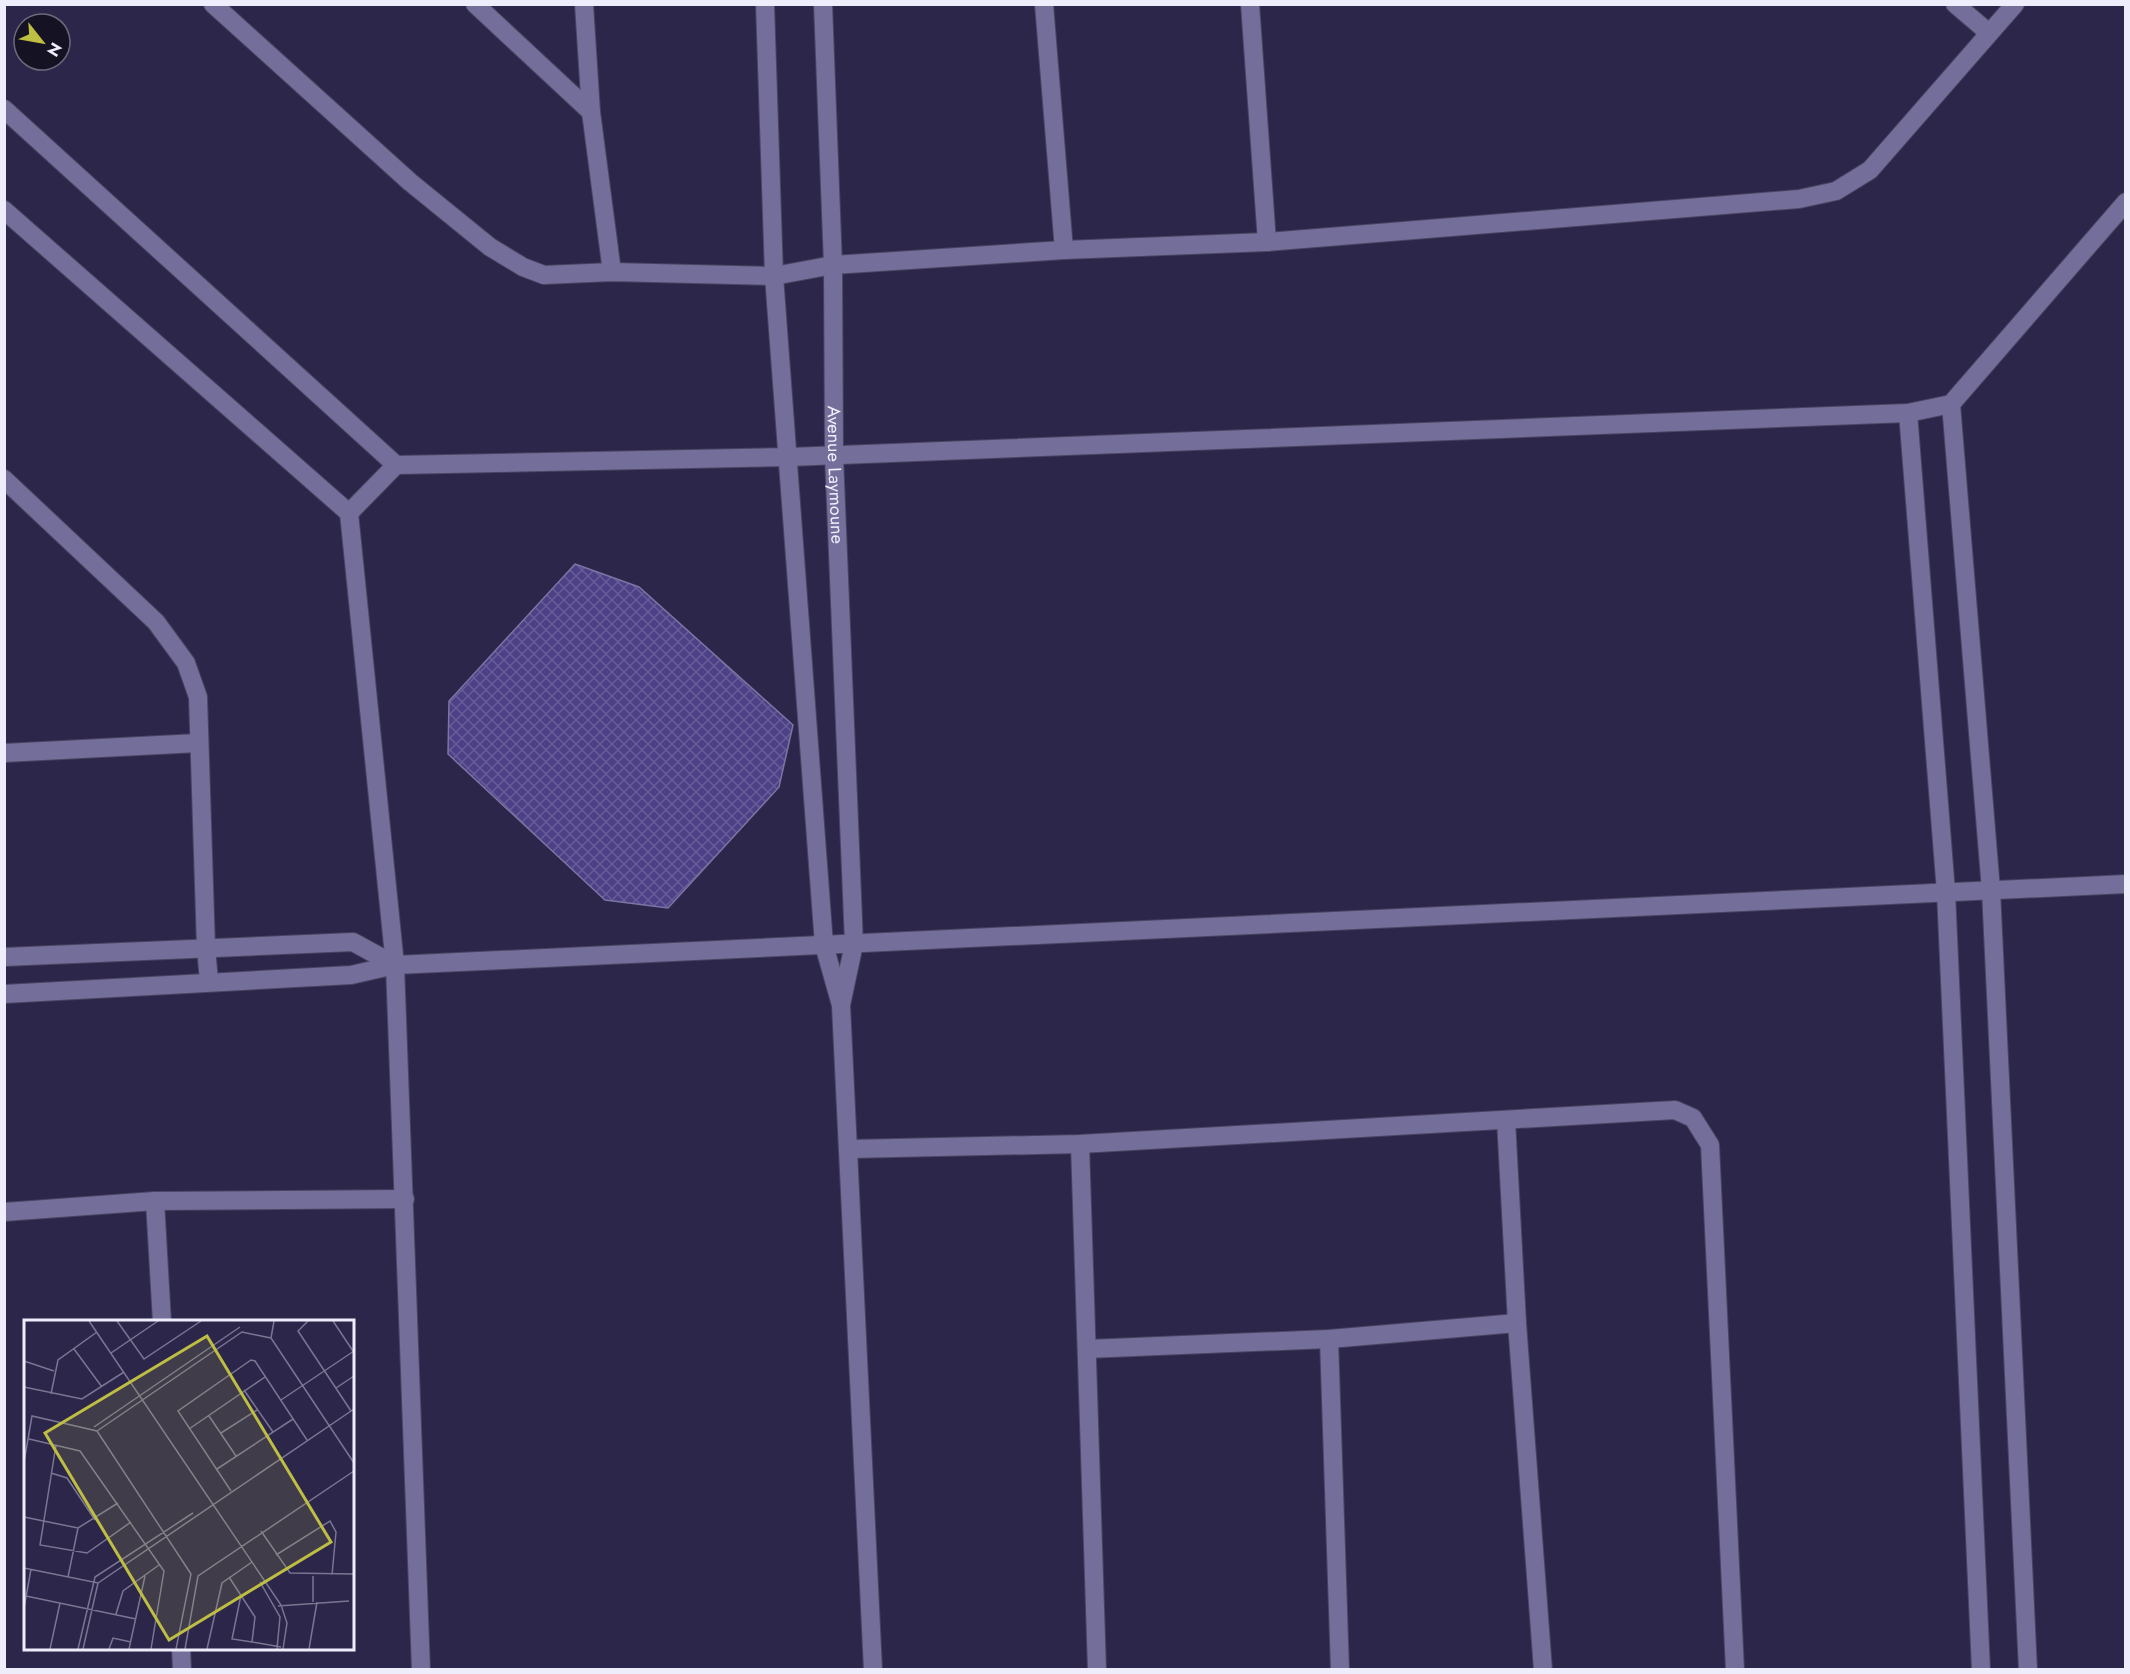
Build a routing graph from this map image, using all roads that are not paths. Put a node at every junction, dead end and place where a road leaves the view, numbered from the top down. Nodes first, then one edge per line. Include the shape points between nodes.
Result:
1 (213, 4) edge
2 (475, 4) edge
3 (584, 4) edge
4 (765, 4) edge
5 (823, 4) edge
6 (1044, 4) edge
7 (1250, 4) edge
8 (1955, 4) edge
9 (2015, 4) edge
10 (1989, 33) junction
11 (4, 109) edge
12 (591, 112) junction
13 (2126, 202) edge
14 (4, 210) edge
15 (1267, 242) junction
16 (1064, 250) junction
17 (833, 265) junction
18 (612, 272) junction
19 (774, 276) junction
20 (1951, 404) junction
21 (1908, 413) junction
22 (834, 456) junction
23 (790, 457) junction
24 (396, 465) junction
25 (4, 479) edge
26 (349, 513) junction
27 (198, 743) junction
28 (6, 751) edge
29 (2126, 884) edge
30 (1991, 890) junction
31 (1946, 892) junction
32 (854, 944) junction
33 (824, 945) junction
34 (206, 948) junction
35 (4, 957) edge
36 (395, 965) junction
37 (209, 981) junction
38 (4, 994) edge
39 (841, 1005) junction
40 (1506, 1120) junction
41 (1080, 1144) junction
42 (850, 1149) junction
43 (405, 1200) junction
44 (156, 1201) junction
45 (4, 1212) edge
46 (162, 1320) edge
47 (1516, 1323) junction
48 (1329, 1339) junction
49 (1088, 1349) junction
50 (181, 1650) edge
51 (182, 1670) edge
52 (421, 1670) edge
53 (873, 1670) edge
54 (1097, 1670) edge
55 (1340, 1670) edge
56 (1543, 1670) edge
57 (1735, 1670) edge
58 (1981, 1670) edge
59 (2028, 1670) edge

1 - 18 street via 410,182 490,247 523,267 544,274
2 - 12 street
3 - 12 street
4 - 19 street
5 - 17 street, Avenue Laymoune
6 - 16 street
7 - 15 street
8 - 10 street
9 - 10 street
10 - 15 street via 1870,170 1836,191 1799,199
11 - 24 street
12 - 18 street
13 - 20 street
14 - 26 street
15 - 16 street
16 - 17 street
17 - 19 street
17 - 22 street, Avenue Laymoune
18 - 19 street
19 - 23 street
20 - 21 street
20 - 30 street
21 - 22 street
21 - 31 street
22 - 23 street
22 - 32 street, Avenue Laymoune
23 - 24 street
23 - 33 street
24 - 26 street
25 - 27 street via 156,622 186,663 198,697
26 - 36 street
27 - 28 street
27 - 34 street
29 - 30 street
30 - 31 street
30 - 59 street
31 - 32 street
31 - 58 street
32 - 33 street
32 - 39 street, Avenue Laymoune
33 - 36 street
33 - 39 street
34 - 35 street
34 - 36 street via 353,942
34 - 37 street
36 - 37 street via 351,975
36 - 43 street
37 - 38 street
39 - 42 street
40 - 41 street
40 - 47 street
40 - 57 street via 1676,1110 1694,1118 1710,1145
41 - 42 street
41 - 49 street
42 - 53 street
43 - 44 street
43 - 52 street
44 - 45 street
44 - 46 street
47 - 48 street
47 - 56 street
48 - 49 street
48 - 55 street
49 - 54 street
50 - 51 street

